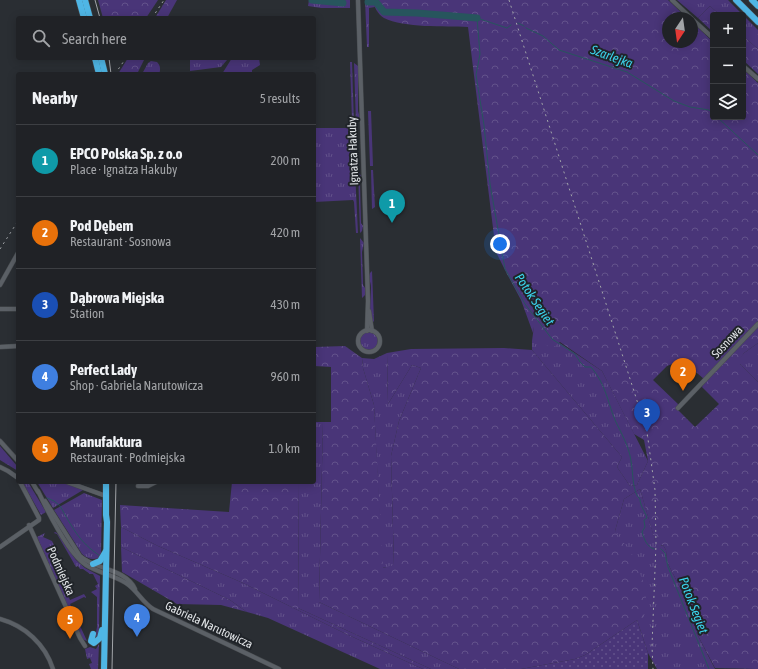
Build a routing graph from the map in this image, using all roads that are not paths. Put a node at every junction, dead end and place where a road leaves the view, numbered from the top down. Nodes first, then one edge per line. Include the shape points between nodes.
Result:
1 (79, 0) edge
2 (85, 0) edge
3 (358, 0) edge
4 (672, 0) edge
5 (736, 0) edge
6 (752, 0) edge
7 (758, 6) edge
8 (685, 12) edge
9 (83, 16) edge
10 (89, 16) edge
11 (758, 22) edge
12 (698, 24) edge
13 (710, 35) edge
14 (96, 60) edge
15 (102, 60) edge
16 (746, 69) edge
17 (98, 72) edge
18 (104, 72) edge
19 (758, 79) edge
20 (16, 256) edge
21 (0, 284) edge
22 (368, 301) junction
23 (0, 309) edge
24 (16, 309) edge
25 (758, 324) edge
26 (367, 330) junction
27 (372, 331) junction
28 (16, 346) edge
29 (0, 348) edge
30 (678, 408) dead end
31 (0, 441) edge
32 (16, 459) edge
33 (0, 467) edge
34 (16, 476) edge
35 (21, 484) edge
36 (34, 484) edge
37 (73, 484) edge
38 (106, 484) edge
39 (110, 484) edge
40 (152, 484) edge
41 (138, 486) dead end
42 (38, 490) junction
43 (106, 496) junction
44 (107, 522) junction
45 (29, 525) junction
46 (0, 547) edge
47 (106, 550) junction
48 (93, 564) junction
49 (106, 571) junction
50 (105, 611) junction
51 (0, 619) edge
52 (93, 634) dead end
53 (85, 646) dead end
54 (54, 669) edge
55 (104, 669) edge
56 (279, 669) edge

1 - 9 highway
2 - 10 highway
3 - 22 street, Ignatza Hakuby
4 - 8 street
5 - 11 highway
6 - 7 highway
12 - 13 street
14 - 17 highway
15 - 18 highway
16 - 19 street
20 - 21 street
22 - 26 street, Ignatza Hakuby
22 - 27 street, Ignatza Hakuby
23 - 24 street
25 - 30 street, Sosnowa
26 - 27 street
26 - 27 street via 360,335 358,341 361,348 368,352 374,351 380,344 379,336
28 - 29 street
31 - 32 street
33 - 34 street
35 - 45 street via 39,518
36 - 42 street
37 - 43 street
38 - 43 highway
39 - 44 highway
40 - 41 street
42 - 48 street via 80,556
42 - 49 street via 50,517 76,556 85,565
43 - 44 highway
44 - 47 highway
45 - 46 street
45 - 53 street, Podmiejska
47 - 48 highway via 102,559
47 - 49 highway
48 - 49 street
49 - 50 highway
49 - 56 street, Gabriela Narutowicza via 127,579 145,603 153,609
50 - 52 highway via 101,636 94,643 91,641
50 - 55 highway
51 - 54 street via 33,637 46,653

